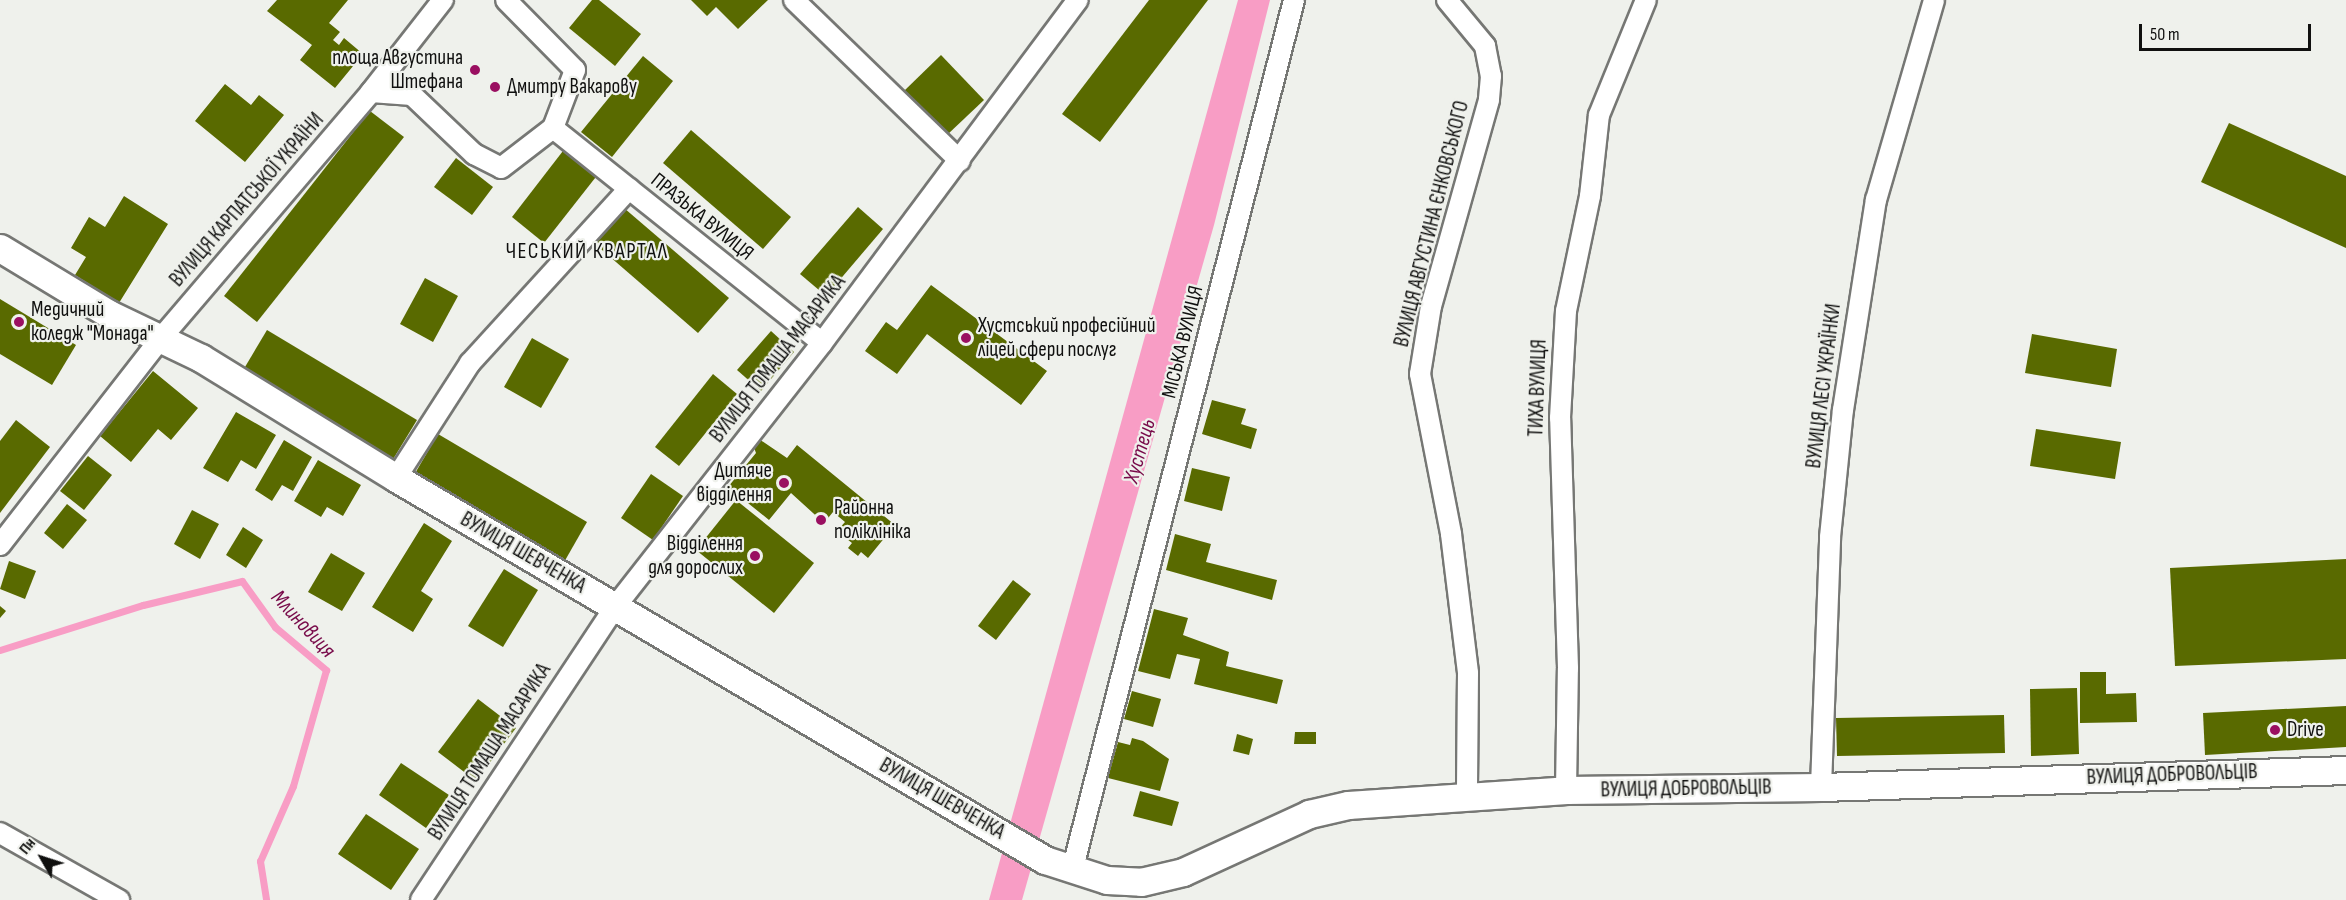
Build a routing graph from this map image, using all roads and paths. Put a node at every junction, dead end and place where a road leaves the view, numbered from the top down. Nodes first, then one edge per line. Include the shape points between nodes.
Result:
1 (443, 0) edge
2 (506, 0) edge
3 (794, 0) edge
4 (1078, 0) edge
5 (1294, 0) edge
6 (1447, 0) edge
7 (1646, 0) edge
8 (1934, 0) edge
9 (371, 92) junction
10 (553, 128) junction
11 (960, 161) junction
12 (629, 189) junction
13 (0, 248) edge
14 (162, 337) junction
15 (822, 343) junction
16 (396, 478) junction
17 (0, 545) edge
18 (615, 607) junction
19 (2346, 770) edge
20 (1821, 787) junction
21 (1566, 790) junction
22 (1467, 794) junction
23 (0, 833) edge
24 (1045, 860) joint
25 (1072, 871) junction
26 (119, 900) edge
27 (421, 900) edge

1 - 9 street, ВУЛИЦЯ КАРПАТСЬКОЇ УКРАЇНИ
2 - 10 street via 575,70
3 - 11 street
4 - 11 street, ВУЛИЦЯ ТОМАША МАСАРИКА
5 - 25 street, МІСЬКА ВУЛИЦЯ
6 - 22 street, ВУЛИЦЯ АВГУСТИНА ЄНКОВСЬКОГО via 1485,46 1491,76 1489,100 1431,306 1420,374 1451,534 1467,662
7 - 21 street, ТИХА ВУЛИЦЯ via 1599,115 1590,196 1566,311 1560,418 1568,669
8 - 20 street, ВУЛИЦЯ ЛЕСІ УКРАЇНКИ via 1876,200 1843,410 1830,537
9 - 10 street via 412,95 474,154 501,168
9 - 14 street, ВУЛИЦЯ КАРПАТСЬКОЇ УКРАЇНИ
10 - 12 street, ПРАЗЬКА ВУЛИЦЯ
11 - 15 street, ВУЛИЦЯ ТОМАША МАСАРИКА
12 - 15 street, ПРАЗЬКА ВУЛИЦЯ
12 - 16 street via 470,363
13 - 14 main road, ВУЛИЦЯ ШЕВЧЕНКА via 109,314
14 - 16 main road, ВУЛИЦЯ ШЕВЧЕНКА
14 - 17 street, ВУЛИЦЯ КАРПАТСЬКОЇ УКРАЇНИ
15 - 18 street, ВУЛИЦЯ ТОМАША МАСАРИКА
16 - 18 main road, ВУЛИЦЯ ШЕВЧЕНКА
18 - 24 main road, ВУЛИЦЯ ШЕВЧЕНКА
18 - 27 street, ВУЛИЦЯ ТОМАША МАСАРИКА
19 - 20 main road, ВУЛИЦЯ ДОБРОВОЛЬЦІВ
20 - 21 main road, ВУЛИЦЯ ДОБРОВОЛЬЦІВ
21 - 22 main road, ВУЛИЦЯ ДОБРОВОЛЬЦІВ
22 - 25 main road, ВУЛИЦЯ ДОБРОВОЛЬЦІВ via 1328,808 1154,881 1124,882
23 - 26 street
24 - 25 main road, ВУЛИЦЯ ДОБРОВОЛЬЦІВ

